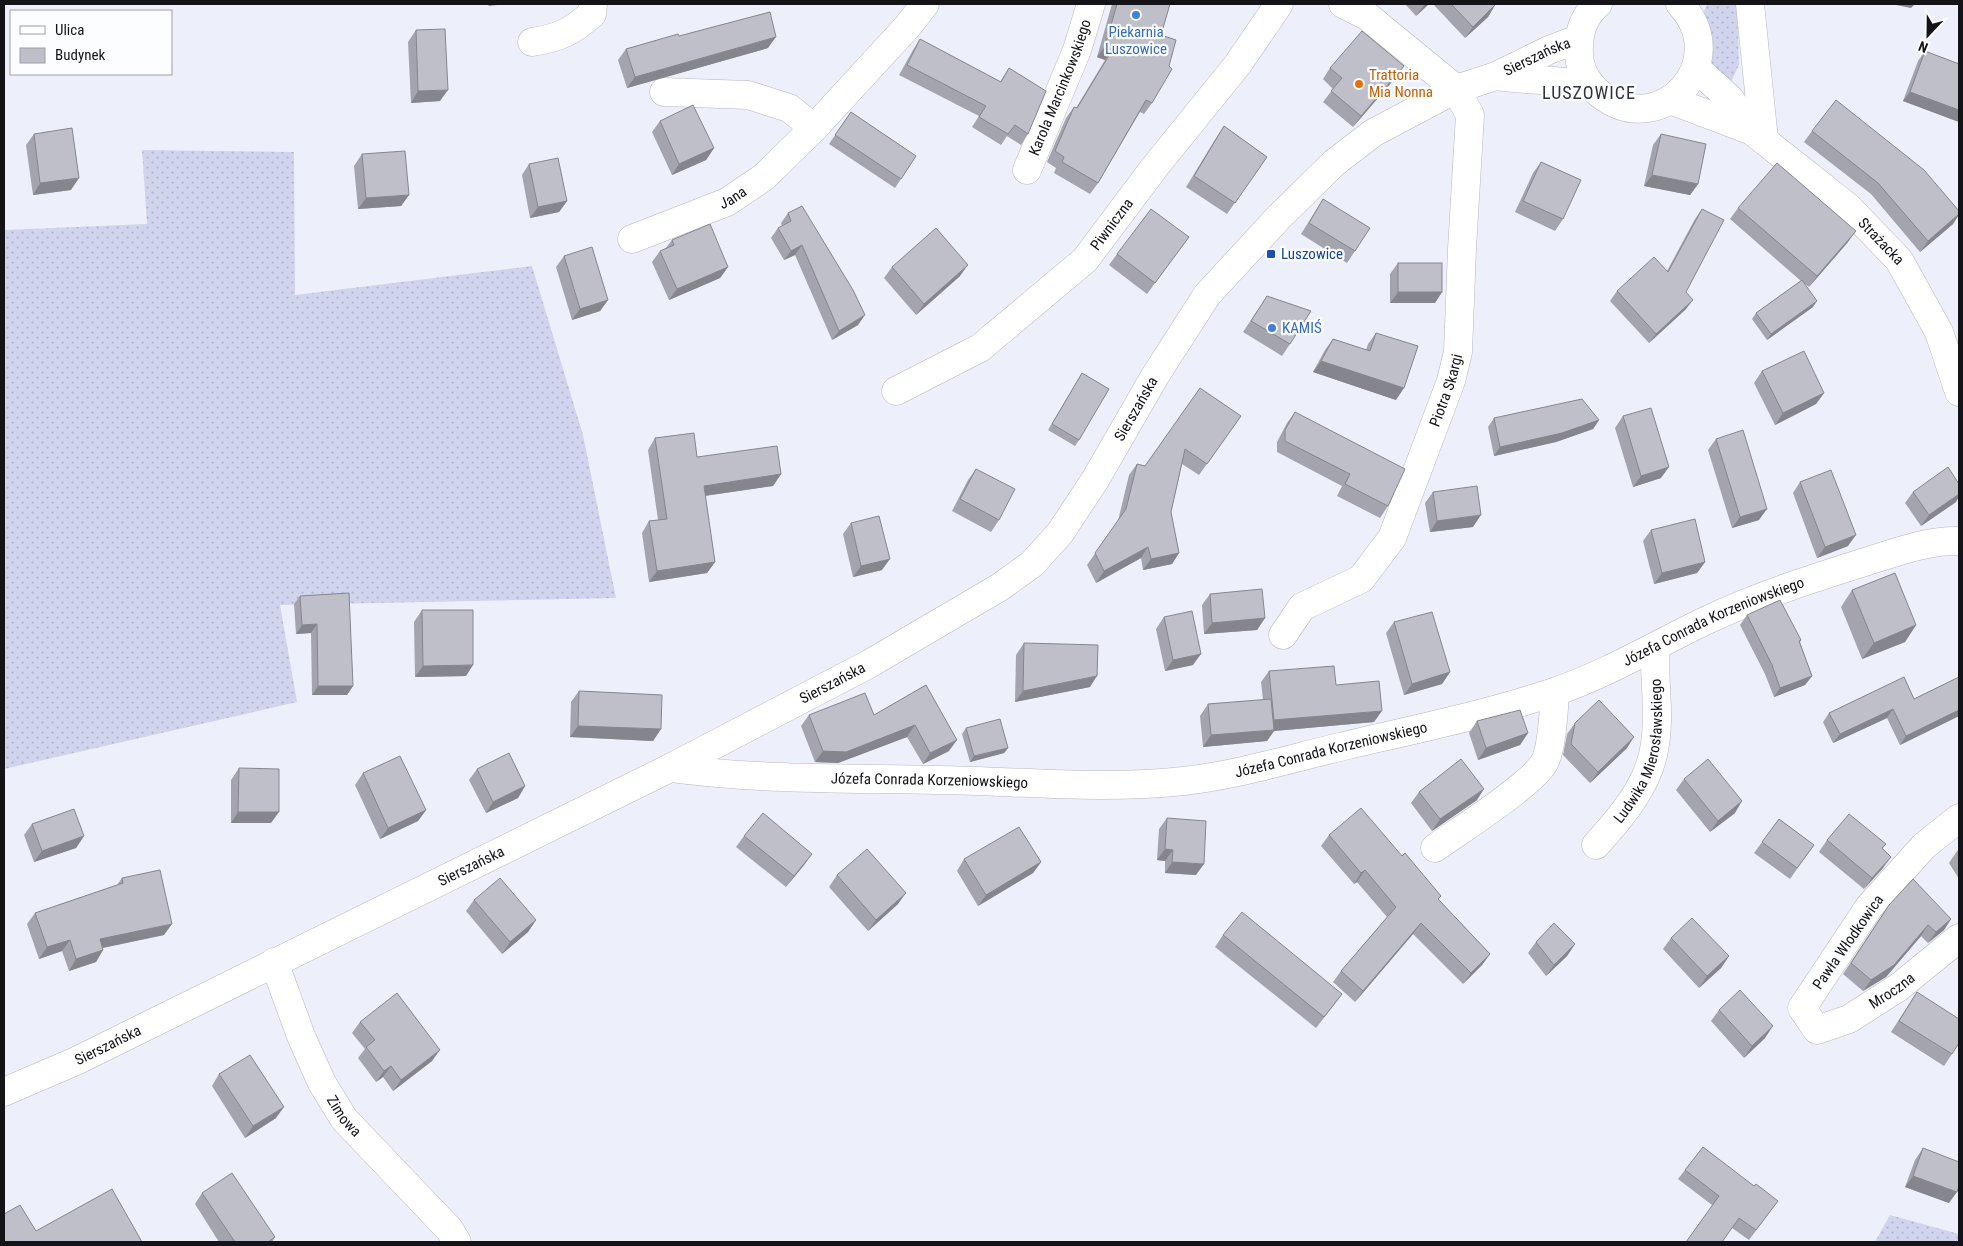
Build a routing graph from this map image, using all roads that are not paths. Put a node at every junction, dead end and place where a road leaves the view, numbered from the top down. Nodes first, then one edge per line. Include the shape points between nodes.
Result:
1 (593, 4) edge
2 (925, 4) edge
3 (1091, 4) edge
4 (1280, 4) edge
5 (1343, 4) edge
6 (1598, 4) edge
7 (1750, 4) edge
8 (1687, 7) edge
9 (1371, 10) edge
10 (1578, 39) junction
11 (532, 42) dead end
12 (1696, 68) junction
13 (1496, 76) junction
14 (1589, 85) junction
15 (1456, 89) junction
16 (664, 92) dead end
17 (1670, 100) junction
18 (814, 128) junction
19 (1758, 136) junction
20 (1027, 170) dead end
21 (632, 238) dead end
22 (896, 391) dead end
23 (1959, 392) edge
24 (1959, 541) edge
25 (1283, 635) dead end
26 (1654, 648) junction
27 (1556, 692) junction
28 (670, 768) junction
29 (1959, 818) edge
30 (1596, 845) dead end
31 (1435, 848) dead end
32 (1959, 938) edge
33 (274, 962) junction
34 (1817, 1030) joint
35 (4, 1092) edge
36 (457, 1242) edge

1 - 11 street via 592,14 576,28 558,38
2 - 18 street, Jana via 908,27
3 - 20 street, Karola Marcinkowskiego via 1077,50
4 - 22 street, Piwniczna via 1238,64 1085,260 980,348
5 - 9 street
6 - 10 street via 1583,22
7 - 19 street
8 - 12 street via 1697,30 1700,49
9 - 15 street
10 - 13 street, Sierszańska
10 - 14 street via 1579,63
12 - 17 street via 1686,86
12 - 19 street, Strażacka via 1730,98
13 - 14 street, Sierszańska
13 - 15 street, Sierszańska
14 - 17 street via 1613,103 1642,109
15 - 25 street, Piotra Skargi via 1470,115 1458,352 1451,381 1392,538 1361,579 1302,608
15 - 28 street, Sierszańska via 1372,134 1334,163 1207,295 1155,376 1095,480 1060,533 1032,564 1000,588 869,664
16 - 18 street via 748,95 789,108
17 - 19 street, Strażacka
18 - 21 street, Jana via 764,178 727,202
19 - 23 street, Strażacka via 1848,207 1899,260 1939,332
24 - 26 street, Józefa Conrada Korzeniowskiego via 1911,548 1781,590 1706,620
26 - 27 street, Józefa Conrada Korzeniowskiego
26 - 30 street, Ludwika Mierosławskiego via 1655,746 1628,809
27 - 28 street, Józefa Conrada Korzeniowskiego via 1264,766 1185,780 1048,786 939,780 725,776
27 - 31 street via 1544,763 1525,782
28 - 33 street, Sierszańska
29 - 34 street, Pawła Włodkowica via 1924,846 1868,907 1802,1008
32 - 34 street, Mroczna via 1899,987 1849,1019
33 - 35 street, Sierszańska via 76,1061
33 - 36 street, Zimowa via 301,1036 322,1083 344,1119 449,1229

